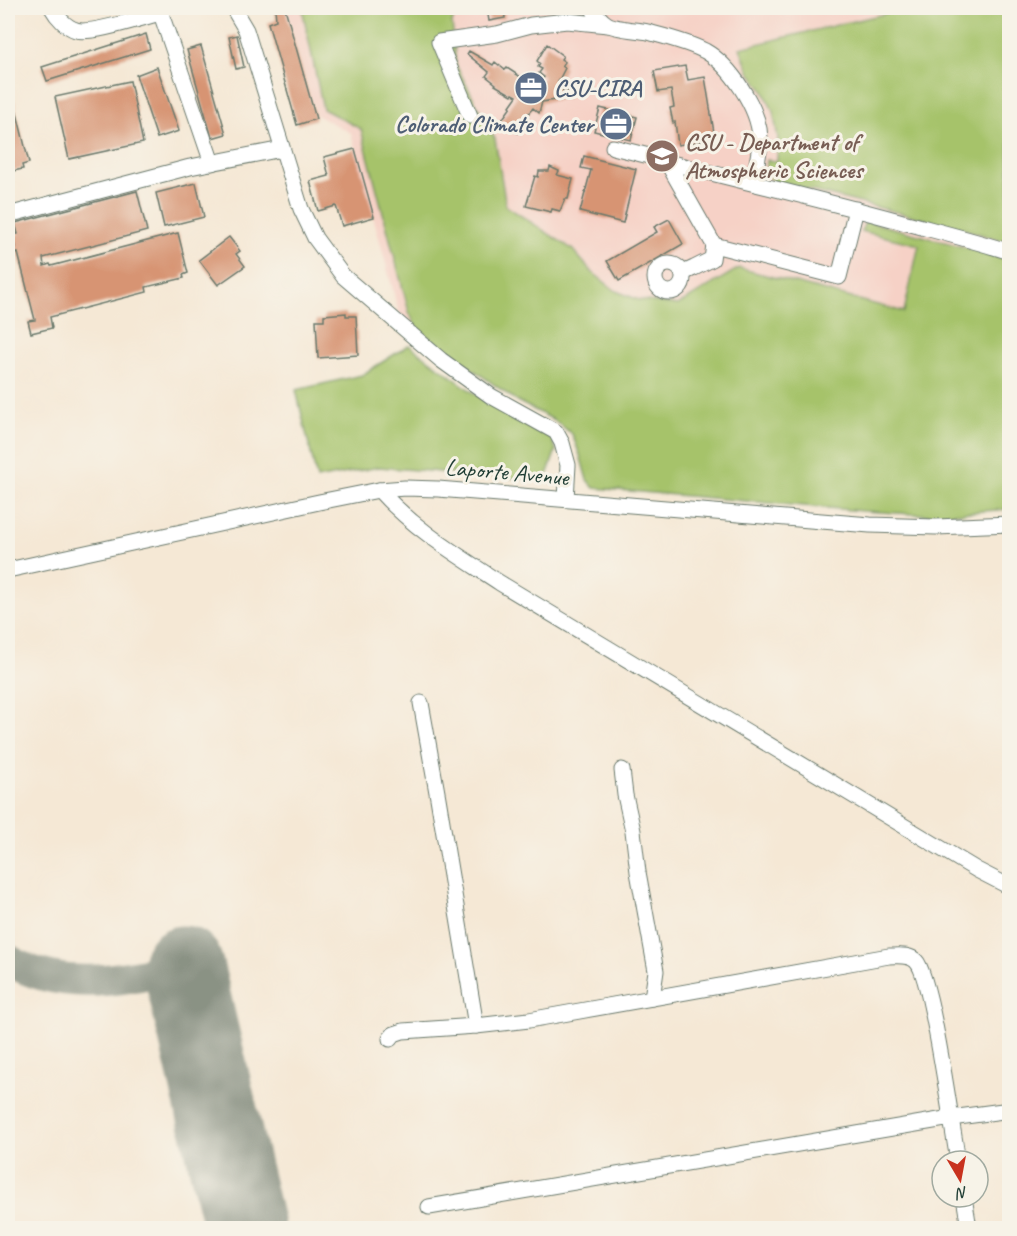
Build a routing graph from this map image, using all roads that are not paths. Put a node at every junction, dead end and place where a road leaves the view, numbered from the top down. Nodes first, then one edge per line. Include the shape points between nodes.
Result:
1 (52, 8) edge
2 (233, 8) edge
3 (592, 8) edge
4 (160, 10) edge
5 (608, 25) junction
6 (470, 116) dead end
7 (613, 147) dead end
8 (282, 149) junction
9 (667, 162) junction
10 (212, 163) junction
11 (753, 183) junction
12 (856, 209) junction
13 (8, 215) edge
14 (714, 245) junction
15 (1010, 252) edge
16 (682, 273) dead end
17 (379, 490) junction
18 (566, 500) junction
19 (1010, 524) edge
20 (8, 570) edge
21 (421, 704) dead end
22 (622, 770) dead end
23 (1010, 887) edge
24 (652, 998) junction
25 (476, 1026) junction
26 (390, 1039) dead end
27 (1010, 1110) edge
28 (951, 1118) junction
29 (956, 1149) edge
30 (429, 1207) dead end
31 (966, 1209) edge
32 (969, 1228) edge

1 - 4 street via 77,31 91,31
2 - 8 street via 246,30
3 - 5 street
4 - 10 street
5 - 6 street via 567,21 439,42
5 - 11 street via 678,40 706,52 724,67 753,109 760,136
7 - 9 street
8 - 10 street
8 - 18 street via 301,209 315,238 343,276 441,360 491,396 556,432 567,454
9 - 11 street
9 - 14 street
10 - 13 street
11 - 12 street
12 - 14 street via 839,277
12 - 15 street
14 - 16 street via 712,259
17 - 18 street, Laporte Avenue via 438,489
17 - 20 street, Laporte Avenue
17 - 23 street via 431,538 500,583
18 - 19 street, Laporte Avenue via 870,525
21 - 25 street
22 - 24 street via 656,971
24 - 25 street
24 - 28 street via 889,956 909,957 919,965 924,980
25 - 26 street via 403,1031
27 - 28 street
28 - 29 street
28 - 30 street
31 - 32 street

